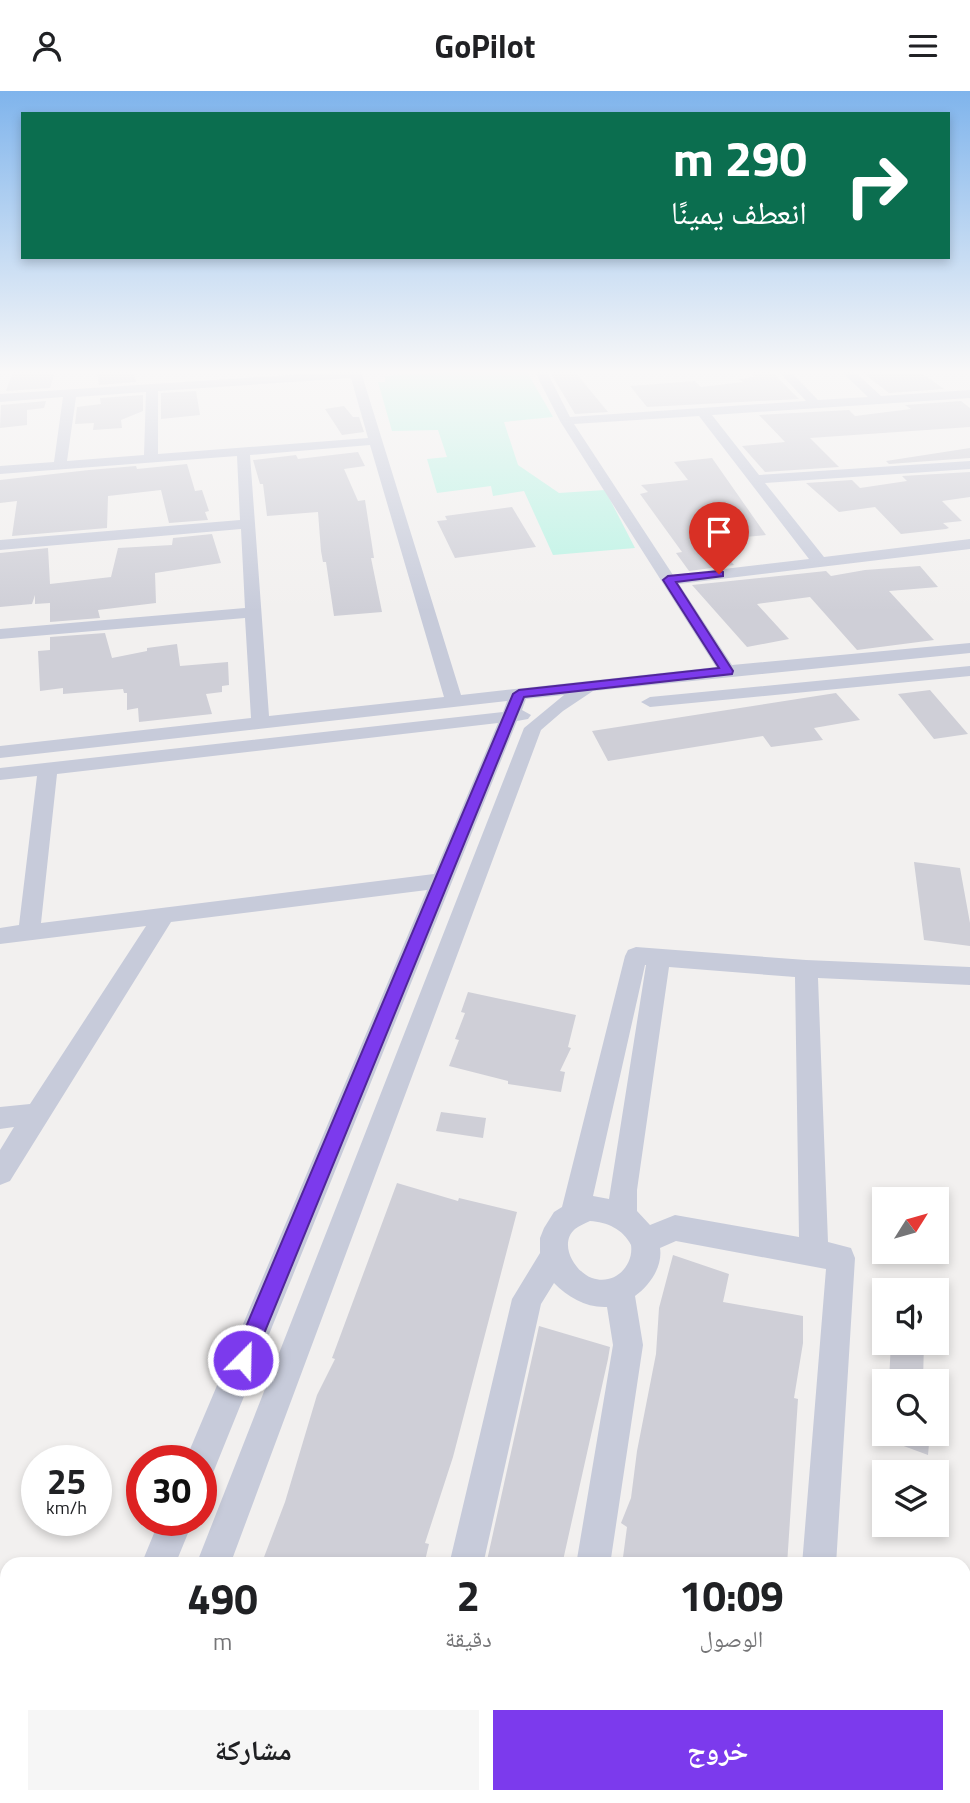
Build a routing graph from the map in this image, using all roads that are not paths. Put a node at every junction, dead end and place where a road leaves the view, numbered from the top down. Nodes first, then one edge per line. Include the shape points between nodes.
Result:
1 (243, 451) edge
2 (62, 452) edge
3 (151, 452) edge
4 (231, 452) edge
5 (379, 452) edge
6 (586, 452) edge
7 (735, 452) edge
8 (151, 458) junction
9 (60, 465) junction
10 (970, 465) edge
11 (0, 470) edge
12 (756, 479) junction
13 (248, 524) junction
14 (970, 544) edge
15 (0, 545) edge
16 (820, 562) junction
17 (668, 580) junction
18 (253, 612) junction
19 (0, 635) edge
20 (970, 648) edge
21 (727, 671) junction
22 (970, 671) edge
23 (589, 686) junction
24 (454, 701) junction
25 (650, 702) dead end
26 (515, 705) junction
27 (551, 712) junction
28 (260, 722) junction
29 (0, 752) edge
30 (48, 769) junction
31 (0, 774) edge
32 (443, 880) junction
33 (164, 915) junction
34 (29, 932) junction
35 (0, 936) edge
36 (648, 957) junction
37 (806, 969) junction
38 (970, 976) edge
39 (37, 1114) junction
40 (0, 1118) edge
41 (0, 1173) edge
42 (575, 1212) junction
43 (623, 1216) junction
44 (643, 1241) junction
45 (814, 1253) junction
46 (554, 1257) junction
47 (619, 1291) junction
48 (208, 1445) edge
49 (170, 1536) edge
50 (161, 1557) edge
51 (216, 1557) edge
52 (468, 1557) edge
53 (594, 1557) edge
54 (819, 1557) edge

1 - 13 street
2 - 9 street
3 - 8 street
4 - 8 street
5 - 24 street
6 - 17 street
7 - 12 street
8 - 9 street
9 - 11 street
10 - 12 street
12 - 16 street
13 - 15 street
13 - 18 street
14 - 16 street
16 - 17 street
17 - 21 street
18 - 19 street
18 - 28 street
20 - 21 street
21 - 23 street
22 - 25 street
23 - 26 street
23 - 27 street
24 - 26 street
24 - 28 street
26 - 27 street
26 - 30 street
26 - 32 street
27 - 51 street via 533,728 515,771
28 - 29 street
30 - 31 street
30 - 34 street
32 - 33 street
32 - 48 street
33 - 34 street
33 - 39 street
34 - 35 street
36 - 37 street
36 - 42 street
36 - 43 street
37 - 38 street
37 - 45 street
39 - 40 street
39 - 41 street
42 - 43 street via 599,1207
42 - 46 street via 557,1230
43 - 44 street
44 - 45 street via 676,1228
44 - 47 street via 645,1253 638,1276
45 - 54 street via 841,1258
46 - 47 street via 567,1279 579,1287 592,1292
46 - 52 street via 527,1299
47 - 53 street via 628,1345
49 - 50 street

